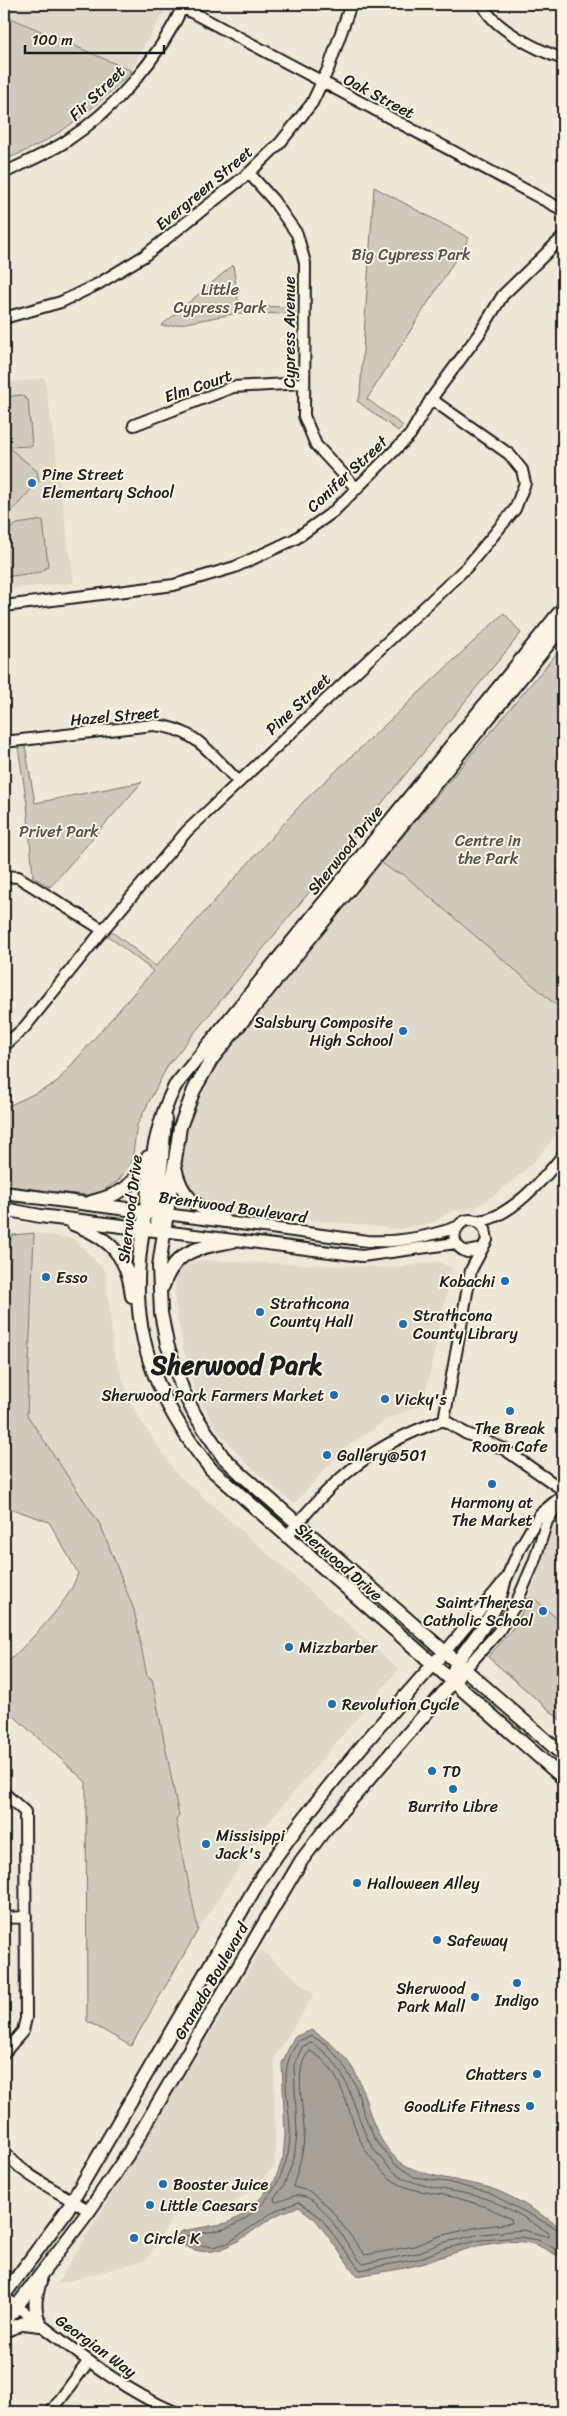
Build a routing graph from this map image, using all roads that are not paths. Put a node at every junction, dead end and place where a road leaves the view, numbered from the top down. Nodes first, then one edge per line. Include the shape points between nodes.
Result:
1 (351, 4) edge
2 (483, 4) edge
3 (183, 5) edge
4 (563, 60) edge
5 (321, 82) junction
6 (4, 173) edge
7 (249, 173) junction
8 (563, 210) edge
9 (563, 237) edge
10 (4, 318) edge
11 (303, 383) junction
12 (432, 399) junction
13 (134, 425) dead end
14 (357, 489) junction
15 (4, 606) edge
16 (563, 608) edge
17 (563, 626) edge
18 (4, 742) edge
19 (238, 781) junction
20 (4, 876) edge
21 (103, 930) junction
22 (4, 1046) edge
23 (166, 1103) junction
24 (153, 1148) junction
25 (563, 1155) edge
26 (174, 1160) junction
27 (4, 1193) edge
28 (83, 1204) junction
29 (4, 1209) edge
30 (156, 1212) junction
31 (55, 1217) junction
32 (225, 1221) junction
33 (477, 1222) junction
34 (457, 1227) junction
35 (142, 1229) junction
36 (163, 1231) junction
37 (233, 1241) junction
38 (459, 1247) junction
39 (482, 1248) junction
40 (471, 1270) junction
41 (160, 1298) junction
42 (140, 1319) junction
43 (444, 1420) junction
44 (563, 1490) edge
45 (563, 1496) edge
46 (297, 1524) junction
47 (286, 1537) junction
48 (504, 1582) junction
49 (445, 1652) junction
50 (433, 1665) junction
51 (461, 1665) junction
52 (453, 1682) junction
53 (563, 1755) edge
54 (563, 1778) edge
55 (4, 1793) edge
56 (26, 1917) junction
57 (4, 1918) edge
58 (4, 2053) edge
59 (6, 2158) edge
60 (73, 2200) junction
61 (90, 2211) junction
62 (42, 2272) junction
63 (4, 2296) edge
64 (16, 2306) junction
65 (4, 2323) edge
66 (40, 2324) junction
67 (4, 2331) edge
68 (88, 2362) junction
69 (51, 2412) edge
70 (175, 2412) edge

1 - 5 street, Evergreen Street
2 - 4 street via 495,21 522,40
3 - 5 street, Oak Street
3 - 6 street, Fir Street via 161,44 131,84 107,108 64,143
5 - 7 street, Evergreen Street via 312,103 299,120
5 - 8 street, Oak Street
7 - 10 street, Evergreen Street via 144,256 98,284 61,302
7 - 11 street, Cypress Avenue via 297,234 305,263
9 - 12 street, Conifer Street via 503,295
11 - 13 street, Elm Court via 233,387
11 - 14 street, Cypress Avenue via 304,416 316,445
12 - 14 street, Conifer Street via 410,435
12 - 19 street, Pine Street via 518,463 525,482 515,509 468,566
14 - 15 street, Conifer Street via 333,512 295,539 207,577 174,585
16 - 23 main road, Sherwood Drive via 196,1057 174,1086
17 - 26 main road, Sherwood Drive via 211,1060 184,1113
18 - 19 street, Hazel Street via 165,726 177,728 198,741
19 - 21 street, Pine Street via 187,831
20 - 21 street via 18,877
21 - 22 street, Pine Street via 24,1028
23 - 24 main road, Sherwood Drive
23 - 30 main road
24 - 28 main road via 139,1176 128,1187 119,1194
24 - 30 main road, Sherwood Drive
25 - 33 street via 530,1191 489,1221
26 - 30 main road, Sherwood Drive
26 - 32 main road via 178,1182 186,1196
27 - 28 main road, Brentwood Boulevard
28 - 30 main road, Brentwood Boulevard
29 - 31 main road, Brentwood Boulevard
30 - 32 street, Brentwood Boulevard
30 - 35 main road, Sherwood Drive
30 - 36 main road, Sherwood Drive
31 - 35 main road, Brentwood Boulevard
31 - 42 main road via 96,1234 112,1246 126,1267 132,1300
32 - 34 street, Brentwood Boulevard via 376,1242 425,1237
33 - 34 street via 466,1221
33 - 39 street via 487,1234
34 - 38 street via 454,1237
35 - 36 main road, Brentwood Boulevard
35 - 42 main road, Sherwood Drive via 138,1293
36 - 37 street, Brentwood Boulevard
36 - 41 main road, Sherwood Drive
37 - 38 street, Brentwood Boulevard via 362,1256
37 - 41 main road via 188,1253 176,1260 168,1270
38 - 39 street via 472,1253
38 - 40 street
39 - 40 street
40 - 43 street
41 - 46 main road, Sherwood Drive via 168,1344 183,1391 199,1423 223,1457
42 - 47 main road, Sherwood Drive via 147,1354 160,1390 181,1430 211,1469
43 - 44 street via 464,1433 504,1449
43 - 46 street via 379,1450 340,1478
45 - 48 street via 540,1514
45 - 51 street via 547,1521 516,1604 498,1632
46 - 47 street
46 - 49 main road, Sherwood Drive
47 - 50 main road, Sherwood Drive
48 - 49 street
48 - 51 main road, Granada Boulevard via 495,1610
49 - 50 main road, Granada Boulevard
49 - 51 main road, Sherwood Drive
50 - 52 main road, Sherwood Drive
50 - 60 main road, Granada Boulevard via 310,1809 258,1880
51 - 52 main road, Granada Boulevard
51 - 53 main road, Sherwood Drive
52 - 54 main road, Sherwood Drive
52 - 61 main road, Granada Boulevard via 301,1861 128,2154
55 - 56 street via 25,1812
56 - 57 street
56 - 58 street via 26,2018 23,2031
59 - 60 street
60 - 61 street
60 - 63 main road, Granada Boulevard
61 - 62 main road, Granada Boulevard
62 - 64 main road, Granada Boulevard
62 - 66 main road via 34,2300
63 - 64 street, Georgian Way
64 - 65 main road, Granada Boulevard
64 - 66 street, Georgian Way
66 - 67 main road via 24,2323
66 - 68 street, Georgian Way
68 - 69 street
68 - 70 street, Georgian Way via 137,2394

